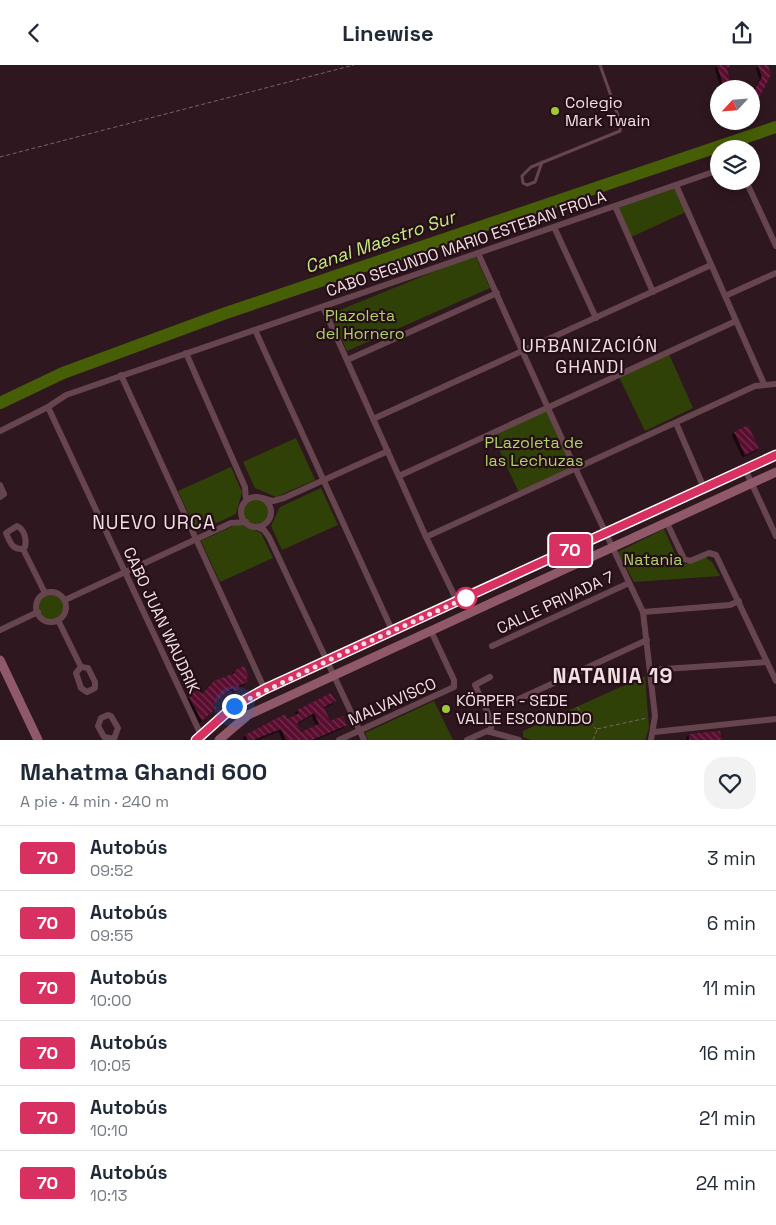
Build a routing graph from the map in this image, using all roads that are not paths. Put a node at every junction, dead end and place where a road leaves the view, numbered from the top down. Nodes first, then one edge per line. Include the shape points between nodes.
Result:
1 (600, 65) edge
2 (542, 162) junction
3 (710, 173) edge
4 (676, 185) junction
5 (750, 190) edge
6 (615, 207) junction
7 (554, 227) junction
8 (776, 246) edge
9 (478, 253) junction
10 (711, 265) junction
11 (776, 273) edge
12 (653, 292) junction
13 (497, 293) junction
14 (725, 295) junction
15 (323, 307) junction
16 (596, 318) junction
17 (736, 321) junction
18 (255, 331) junction
19 (522, 351) junction
20 (186, 353) junction
21 (347, 360) junction
22 (121, 375) junction
23 (764, 384) junction
24 (776, 384) edge
25 (48, 407) junction
26 (548, 408) junction
27 (373, 419) junction
28 (676, 423) junction
29 (0, 431) edge
30 (388, 451) junction
31 (776, 455) edge
32 (745, 469) junction
33 (576, 470) junction
34 (776, 472) edge
35 (399, 477) junction
36 (323, 481) junction
37 (751, 483) junction
38 (0, 485) edge
39 (245, 487) junction
40 (704, 488) junction
41 (0, 497) edge
42 (261, 498) junction
43 (284, 498) junction
44 (246, 500) junction
45 (241, 511) junction
46 (270, 517) junction
47 (246, 522) junction
48 (231, 523) junction
49 (667, 523) junction
50 (257, 527) junction
51 (606, 533) junction
52 (776, 536) edge
53 (269, 537) junction
54 (426, 537) junction
55 (195, 539) junction
56 (613, 547) junction
57 (23, 549) dead end
58 (124, 571) junction
59 (629, 583) junction
60 (45, 593) junction
61 (65, 600) junction
62 (458, 601) junction
63 (739, 601) junction
64 (38, 612) junction
65 (644, 612) junction
66 (58, 620) junction
67 (0, 630) edge
68 (392, 630) junction
69 (431, 631) junction
70 (647, 640) junction
71 (492, 646) dead end
72 (0, 660) edge
73 (326, 661) junction
74 (764, 663) junction
75 (81, 667) dead end
76 (650, 670) junction
77 (333, 676) junction
78 (490, 677) dead end
79 (776, 681) edge
80 (265, 689) junction
81 (519, 699) dead end
82 (775, 719) edge
83 (360, 731) junction
84 (490, 732) junction
85 (654, 733) junction
86 (198, 737) edge
87 (478, 738) edge
88 (38, 740) edge
89 (220, 740) edge
90 (339, 740) edge
91 (364, 740) edge
92 (467, 740) edge
93 (519, 740) edge
94 (651, 740) edge

1 - 2 lane via 621,123 620,131
2 - 2 lane via 524,171 523,183 531,185 535,182
3 - 4 street, CABO SEGUNDO MARIO ESTEBAN FROLA
4 - 6 street, CABO SEGUNDO MARIO ESTEBAN FROLA
4 - 10 street
5 - 8 street
6 - 7 street, CABO SEGUNDO MARIO ESTEBAN FROLA
6 - 12 street
7 - 9 street, CABO SEGUNDO MARIO ESTEBAN FROLA
7 - 16 street
9 - 13 street
9 - 15 street, CABO SEGUNDO MARIO ESTEBAN FROLA
10 - 12 street
10 - 14 street
11 - 14 street
12 - 16 street
13 - 19 street
13 - 21 street
14 - 17 street
15 - 18 street, CABO SEGUNDO MARIO ESTEBAN FROLA
15 - 21 street
16 - 19 street
17 - 23 street
17 - 26 street
18 - 20 street, CABO SEGUNDO MARIO ESTEBAN FROLA
18 - 36 street
19 - 26 street
19 - 27 street
20 - 22 street, CABO SEGUNDO MARIO ESTEBAN FROLA
20 - 39 street
21 - 27 street
22 - 25 street, CABO SEGUNDO MARIO ESTEBAN FROLA via 66,395
22 - 55 street
23 - 24 street
23 - 28 street
25 - 29 street, CABO SEGUNDO MARIO ESTEBAN FROLA
25 - 58 street, CABO JUAN WAUDRIK
26 - 33 street
26 - 35 street
27 - 30 street
28 - 33 street
28 - 40 street
30 - 35 street
30 - 36 street
31 - 32 main road
32 - 37 street
32 - 40 main road
33 - 51 street
33 - 54 street
34 - 37 main road
35 - 54 street
36 - 43 street
36 - 68 street
37 - 49 main road
37 - 52 street
38 - 41 street via 4,494
39 - 42 street
39 - 44 street
40 - 51 main road
42 - 43 street via 273,501
42 - 44 street
42 - 46 street via 269,505
43 - 46 street
44 - 45 street
45 - 47 street
45 - 48 street
46 - 50 street
46 - 53 street
47 - 48 street
47 - 50 street
48 - 55 street
49 - 56 main road
49 - 63 street via 684,559 690,561 709,553 716,555
50 - 53 street
51 - 56 street
51 - 62 main road
53 - 73 street
54 - 62 street
55 - 58 street
55 - 80 street
56 - 59 street
56 - 69 main road
57 - 60 street
58 - 61 street
58 - 86 street, CABO JUAN WAUDRIK
59 - 65 street
59 - 71 street, CALLE PRIVADA 7
60 - 61 street via 58,593
60 - 64 street via 38,599
61 - 66 street via 66,609
62 - 68 main road
63 - 65 street via 730,605
63 - 74 street
64 - 66 street via 48,621
64 - 67 street
65 - 70 street
66 - 75 street
68 - 73 main road
69 - 77 main road
69 - 83 street, MALVAVISCO via 454,680 454,687
70 - 76 street
70 - 81 street
72 - 88 main road
73 - 77 street
73 - 80 main road
74 - 76 street
74 - 79 street
76 - 85 street
77 - 83 street
77 - 89 main road via 244,717
78 - 84 street via 475,685 492,722
80 - 86 main road via 234,706
82 - 85 street
83 - 90 street, MALVAVISCO
83 - 91 street
84 - 87 street
84 - 93 street
85 - 94 street
87 - 92 street

